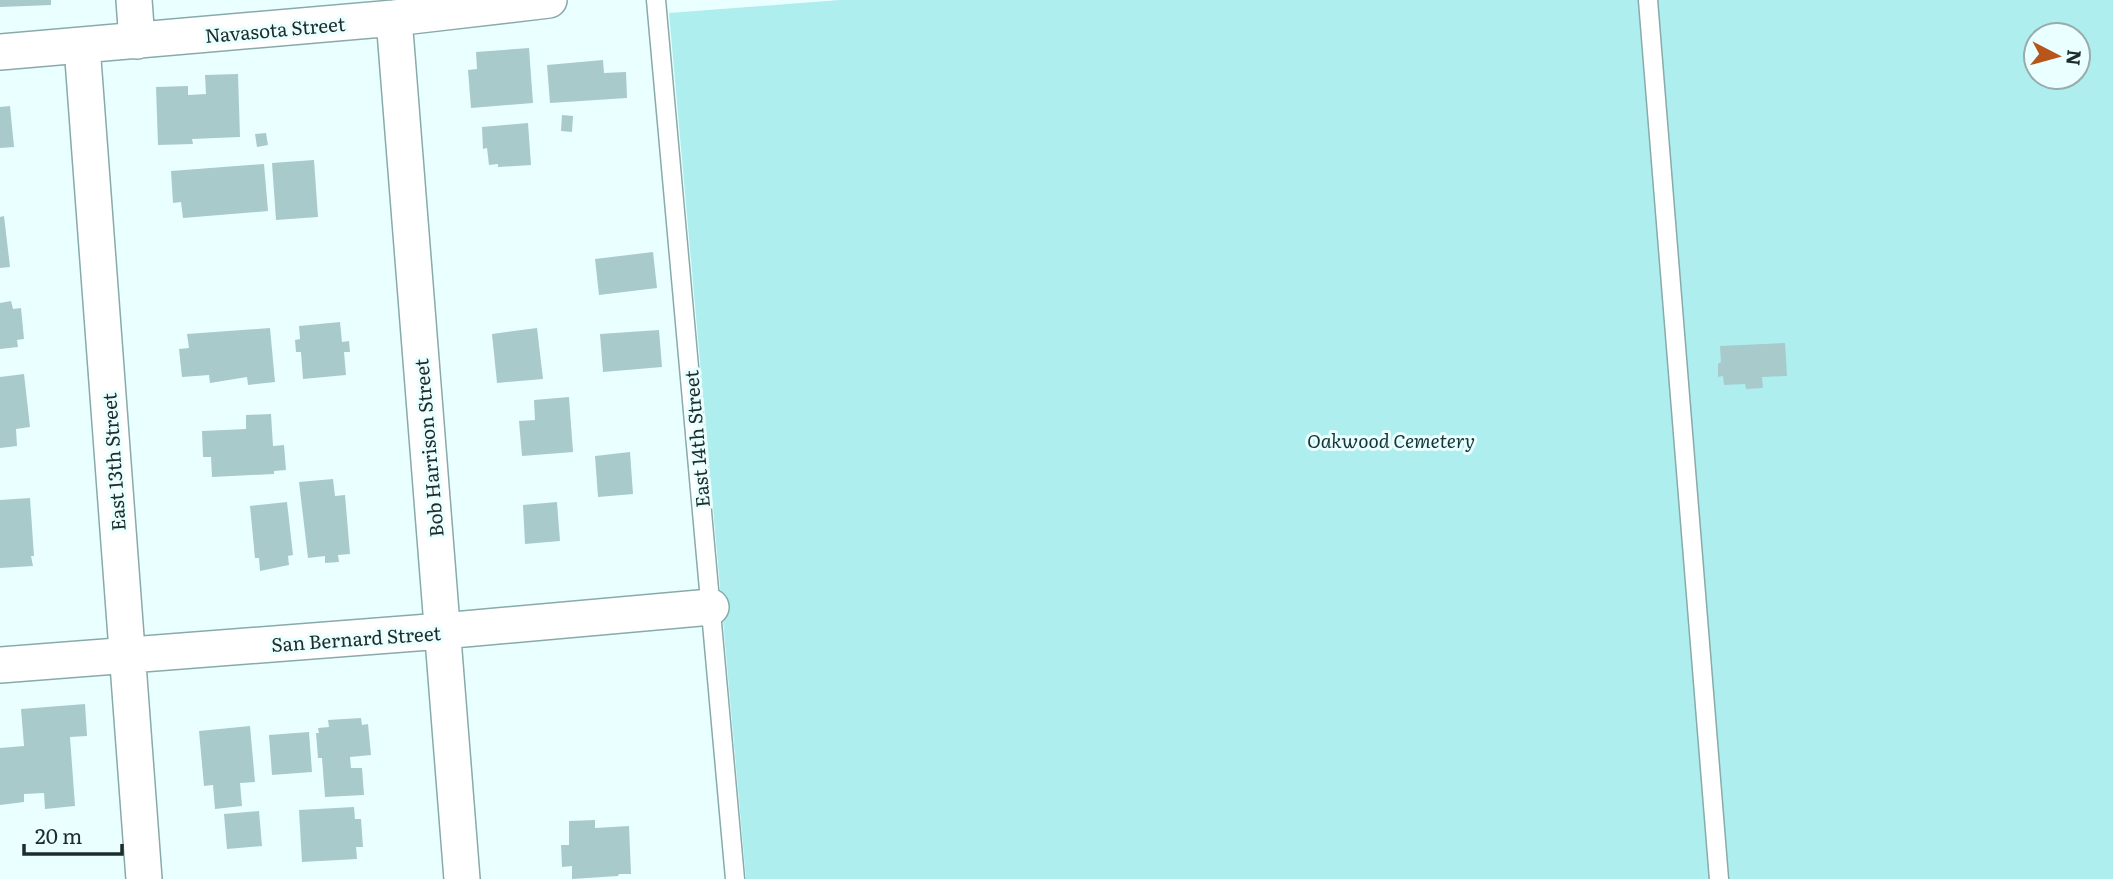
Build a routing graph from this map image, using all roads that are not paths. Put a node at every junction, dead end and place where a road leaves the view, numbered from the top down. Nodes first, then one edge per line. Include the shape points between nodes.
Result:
1 (134, 0) edge
2 (549, 0) edge
3 (656, 0) edge
4 (1648, 0) edge
5 (394, 18) junction
6 (137, 41) junction
7 (82, 46) junction
8 (0, 52) edge
9 (711, 607) junction
10 (442, 631) junction
11 (127, 656) junction
12 (0, 665) edge
13 (144, 879) edge
14 (462, 879) edge
15 (735, 879) edge
16 (1719, 879) edge

1 - 6 street
2 - 5 street, Navasota Street
3 - 9 lane, East 14th Street
4 - 16 lane
5 - 6 street, Navasota Street
5 - 10 street, Bob Harrison Street
6 - 7 street, Navasota Street
7 - 8 street, Navasota Street
7 - 11 street, East 13th Street
9 - 10 street, San Bernard Street
9 - 15 lane, East 14th Street
10 - 11 street, San Bernard Street
10 - 14 street, Bob Harrison Street
11 - 12 street, San Bernard Street
11 - 13 street, East 13th Street

